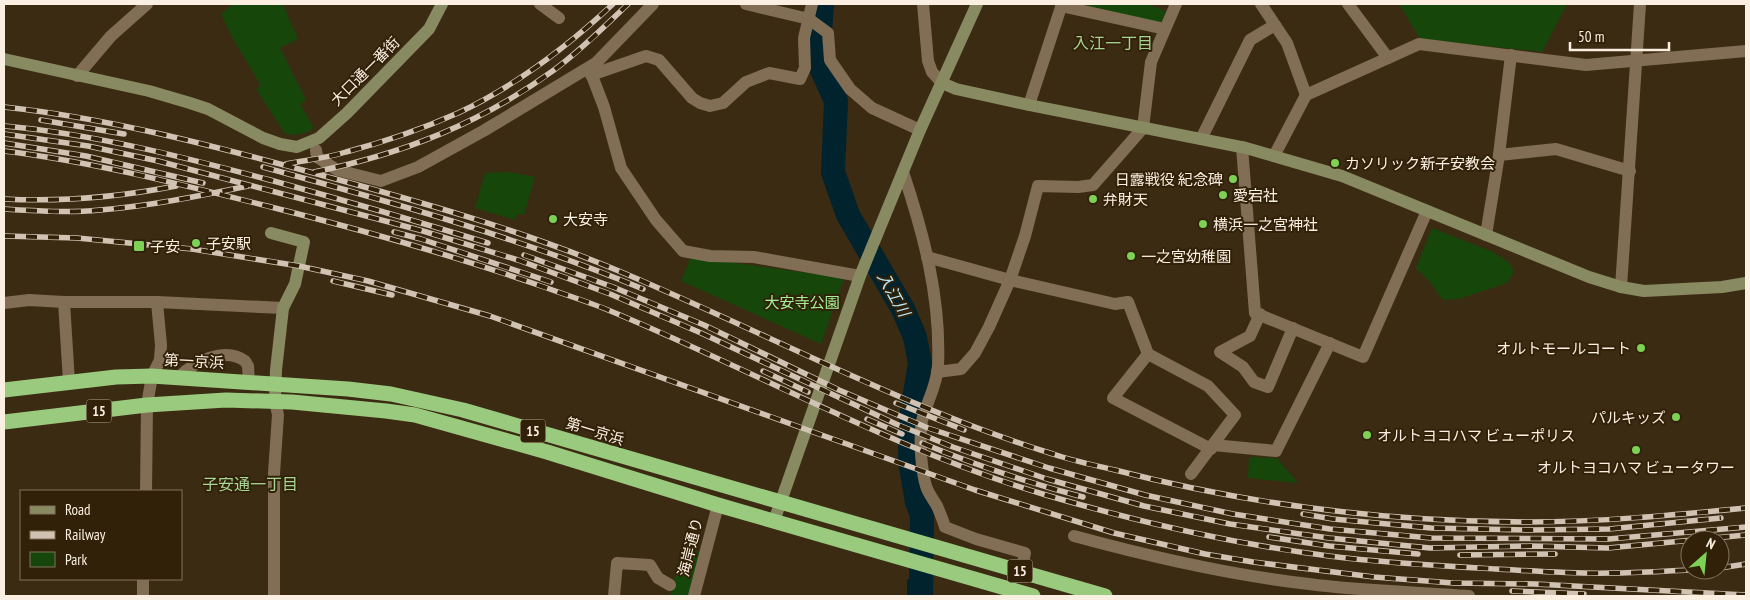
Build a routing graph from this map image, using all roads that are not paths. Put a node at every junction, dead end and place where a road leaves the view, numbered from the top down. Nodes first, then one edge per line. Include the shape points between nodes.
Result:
1 (147, 4) edge
2 (442, 4) edge
3 (540, 4) edge
4 (653, 4) edge
5 (746, 4) edge
6 (812, 4) edge
7 (923, 4) edge
8 (978, 4) edge
9 (1176, 4) edge
10 (1260, 4) edge
11 (1348, 4) edge
12 (1640, 4) edge
13 (1062, 5) edge
14 (558, 18) dead end
15 (809, 19) junction
16 (1275, 26) junction
17 (1165, 29) junction
18 (1746, 51) edge
19 (1512, 55) junction
20 (1388, 58) junction
21 (4, 59) edge
22 (1635, 61) junction
23 (590, 71) junction
24 (77, 76) junction
25 (942, 83) junction
26 (1306, 94) junction
27 (1029, 105) junction
28 (1143, 128) junction
29 (920, 130) junction
30 (1201, 139) junction
31 (1242, 147) junction
32 (316, 150) dead end
33 (1499, 155) junction
34 (1274, 156) junction
35 (1630, 170) junction
36 (903, 172) junction
37 (1427, 211) junction
38 (271, 233) dead end
39 (1486, 235) junction
40 (927, 257) junction
41 (860, 276) junction
42 (1010, 280) junction
43 (1746, 283) edge
44 (1621, 287) junction
45 (64, 302) junction
46 (157, 302) junction
47 (4, 303) edge
48 (283, 308) junction
49 (1260, 314) junction
50 (1293, 328) junction
51 (1330, 343) junction
52 (1148, 354) junction
53 (937, 372) junction
54 (152, 376) junction
55 (179, 377) junction
56 (69, 382) junction
57 (249, 382) junction
58 (275, 383) junction
59 (4, 390) edge
60 (275, 401) junction
61 (147, 405) junction
62 (4, 422) edge
63 (1212, 447) junction
64 (1192, 474) dead end
65 (146, 490) edge
66 (780, 502) junction
67 (718, 505) junction
68 (774, 521) junction
69 (1074, 536) dead end
70 (1022, 572) junction
71 (143, 580) edge
72 (670, 585) dead end
73 (143, 596) edge
74 (274, 596) edge
75 (614, 596) edge
76 (694, 596) edge
77 (1033, 596) edge
78 (1105, 596) edge
79 (1469, 596) edge

1 - 24 street via 111,36
2 - 24 street, 大口通一番街 via 429,29 347,114 319,138 297,147 263,138 190,103
3 - 14 street
4 - 23 street
5 - 15 street
6 - 15 street
7 - 25 street via 928,61 932,72
8 - 25 street
9 - 17 street
10 - 16 street
11 - 20 street
12 - 22 street
13 - 17 street
13 - 27 street
15 - 23 street via 804,38 805,68 800,79 769,73 746,82 723,103 710,106 692,98 659,60 646,56
15 - 29 street via 828,33 830,60 850,89 872,108
16 - 26 street via 1287,43
16 - 30 street via 1250,40
17 - 28 street via 1151,62
18 - 22 street
19 - 20 street via 1419,44
19 - 22 street via 1586,65
19 - 33 street
20 - 26 street
21 - 24 street
22 - 35 street
23 - 32 street via 418,167 381,181 337,170 317,157
23 - 41 street via 621,168 656,220 683,251 710,256 754,257
25 - 27 street
25 - 29 street
26 - 34 street
27 - 28 street
28 - 30 street
28 - 42 street via 1093,185 1038,186
29 - 36 street
30 - 31 street
31 - 34 street
31 - 49 street via 1255,313
33 - 35 street via 1556,148
33 - 39 street
34 - 37 street via 1342,176
35 - 44 street
36 - 40 street
36 - 41 street
37 - 39 street
37 - 51 street via 1363,356
38 - 48 street via 304,242 295,284
39 - 44 street
40 - 42 street
40 - 53 street via 934,285
41 - 66 street
42 - 52 street via 1115,304 1128,302
42 - 53 street via 975,353 961,369
43 - 44 street via 1644,291
45 - 46 street
45 - 47 street via 29,300
45 - 56 street
46 - 48 street
46 - 54 street via 160,360
48 - 58 street
49 - 50 street
49 - 50 street via 1250,336 1220,352 1243,367 1254,382 1268,387
50 - 51 street
51 - 63 street via 1276,451
52 - 63 street via 1208,386 1235,415
52 - 63 street via 1113,398
53 - 70 street via 920,437 929,494 945,527 1025,553
54 - 55 highway, 第一京浜 / 15
54 - 56 highway, 第一京浜 / 15
54 - 61 street
55 - 57 highway, 第一京浜 / 15
55 - 57 street via 209,357 227,356 245,361
56 - 59 highway, 第一京浜 / 15
57 - 58 highway, 第一京浜 / 15
58 - 60 street
58 - 66 highway, 第一京浜 / 15 via 391,394 434,403
60 - 61 highway, 15 via 207,400
60 - 67 highway, 15 via 415,415
60 - 74 street via 278,415 274,473
61 - 62 highway, 15
61 - 65 street
63 - 64 street
66 - 68 street
66 - 70 highway, 第一京浜 / 15
67 - 68 highway, 15
67 - 76 street, 海岸通り
68 - 77 highway, 15
69 - 79 street via 1138,554 1250,576 1310,584
70 - 78 highway, 第一京浜 / 15
71 - 73 street
72 - 75 street via 658,578 650,565 617,563

